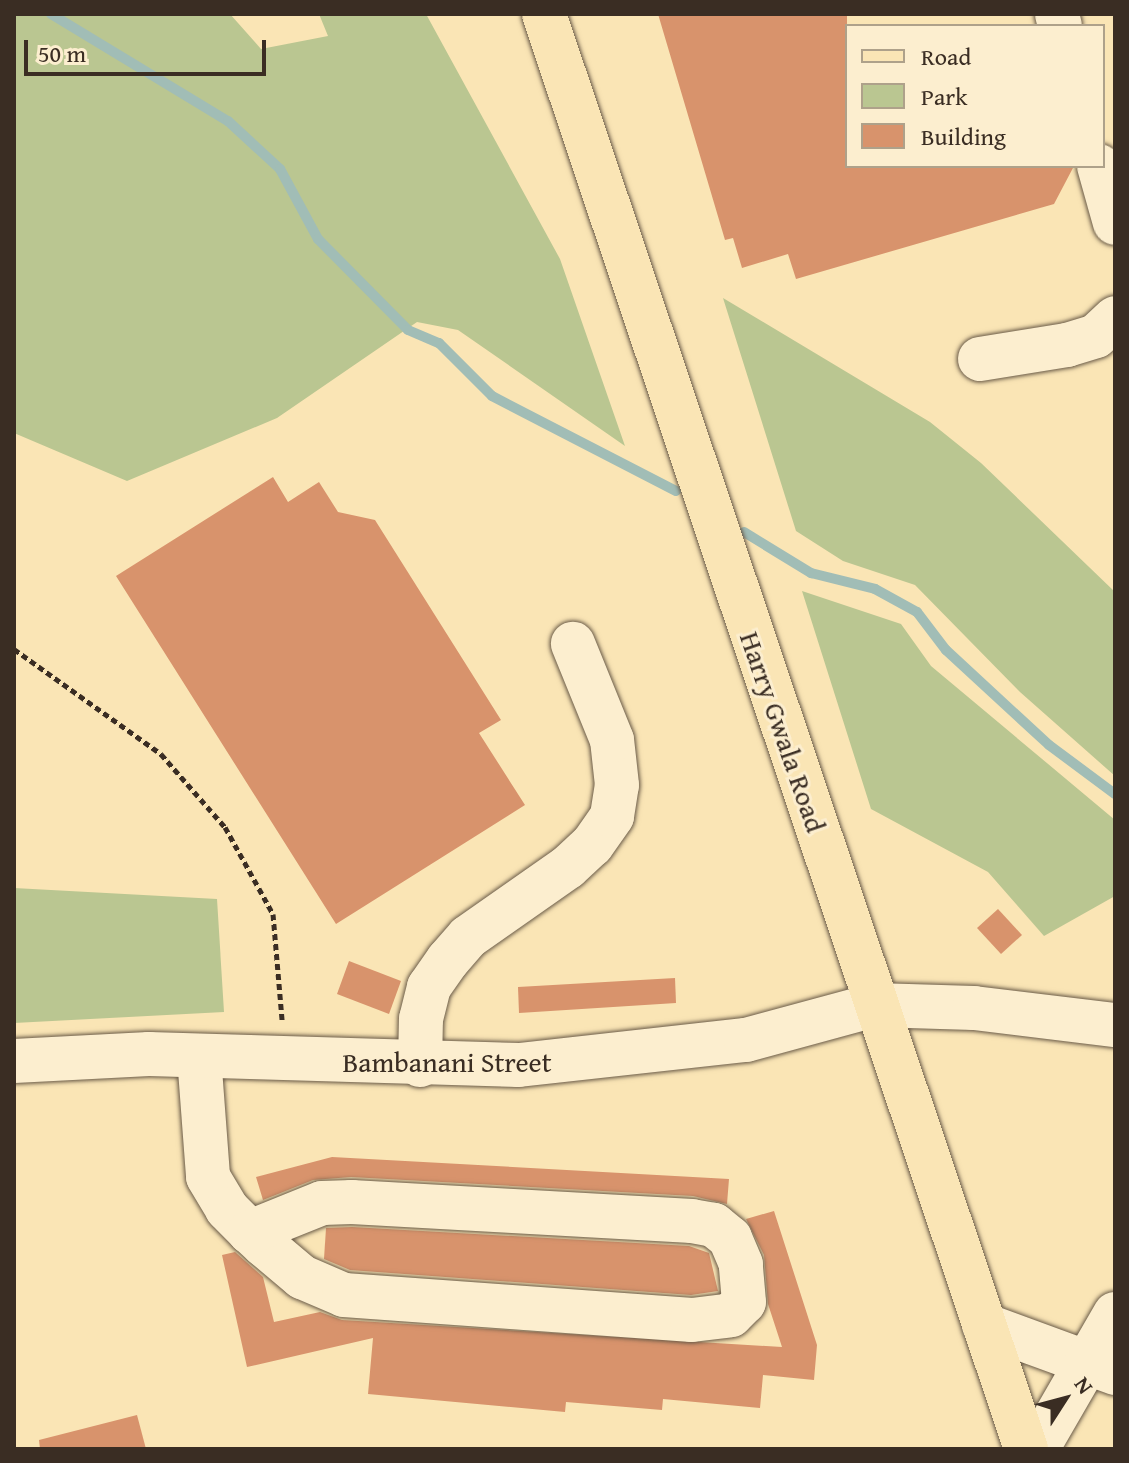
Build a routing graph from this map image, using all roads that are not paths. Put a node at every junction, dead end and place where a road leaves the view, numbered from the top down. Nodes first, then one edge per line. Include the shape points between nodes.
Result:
1 (544, 14) edge
2 (1100, 168) edge
3 (1115, 223) edge
4 (1115, 318) edge
5 (980, 359) dead end
6 (573, 644) dead end
7 (875, 1005) junction
8 (1115, 1025) edge
9 (199, 1056) junction
10 (14, 1061) edge
11 (420, 1065) junction
12 (250, 1232) junction
13 (1115, 1314) edge
14 (984, 1325) junction
15 (1101, 1366) edge
16 (1026, 1449) edge
17 (1037, 1449) edge

1 - 7 main road, Harry Gwala Road
2 - 3 street
4 - 5 street via 1096,336 1067,345
6 - 11 street via 612,740 617,785 612,816 584,852 468,937 448,960 429,987 421,1019
7 - 8 street via 974,1008
7 - 11 street, Bambanani Street via 818,1024 731,1042 597,1060
7 - 14 main road, Harry Gwala Road
9 - 10 street, Bambanani Street via 73,1055
9 - 11 street, Bambanani Street
9 - 12 street via 208,1177 227,1209
12 - 12 street via 302,1277 344,1295 692,1320 731,1315 744,1302 741,1264 730,1238 714,1225 692,1221 352,1202 322,1203
13 - 15 street
14 - 15 street
14 - 16 main road, Harry Gwala Road
15 - 17 street

